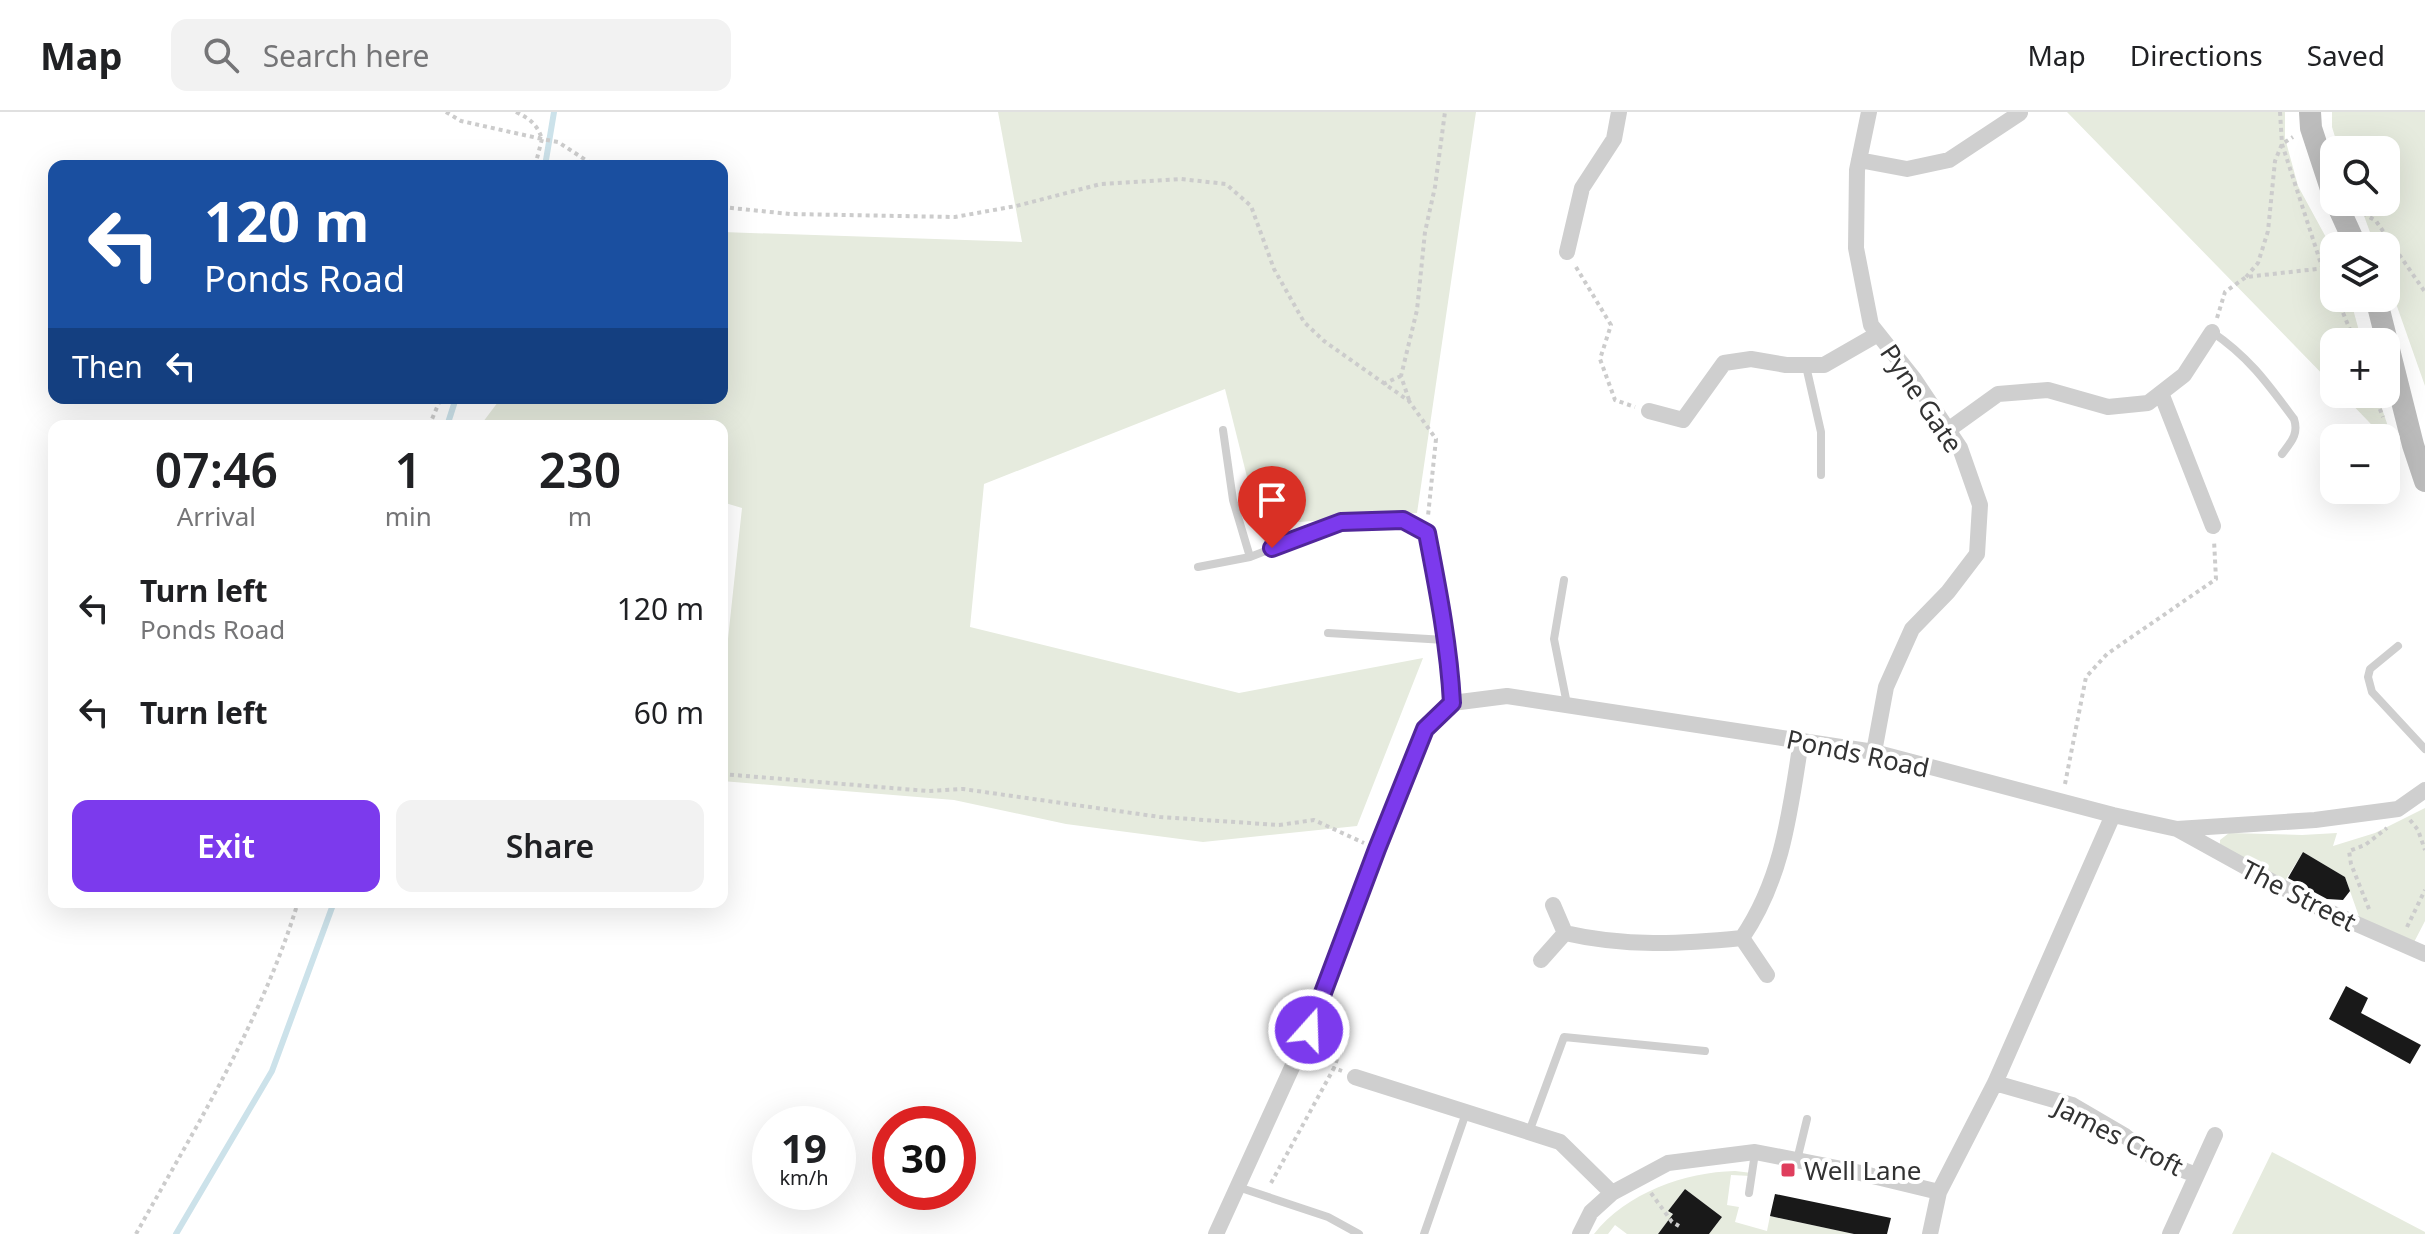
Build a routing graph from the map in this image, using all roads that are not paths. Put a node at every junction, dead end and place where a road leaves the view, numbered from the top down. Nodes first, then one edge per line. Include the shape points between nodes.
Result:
1 (1619, 112) edge
2 (1869, 112) edge
3 (2020, 113) edge
4 (2310, 120) edge
5 (2320, 146) edge
6 (1859, 160) junction
7 (1567, 252) road end
8 (2380, 312) edge
9 (2212, 332) joint
10 (1878, 334) junction
11 (1806, 365) junction
12 (2161, 393) junction
13 (1649, 411) road end
14 (1223, 430) dead end
15 (1948, 430) junction
16 (2282, 454) dead end
17 (1821, 475) dead end
18 (2425, 481) edge
19 (2213, 526) road end
20 (1427, 533) joint
21 (1250, 557) junction
22 (1198, 567) dead end
23 (1564, 580) dead end
24 (1328, 633) dead end
25 (1446, 640) junction
26 (2398, 646) dead end
27 (1452, 703) junction
28 (1567, 705) junction
29 (1801, 741) junction
30 (2425, 749) edge
31 (1874, 752) junction
32 (2425, 790) edge
33 (2113, 815) junction
34 (2177, 829) junction
35 (1553, 905) dead end
36 (1565, 933) junction
37 (1742, 938) junction
38 (2425, 954) edge
39 (1541, 960) dead end
40 (1767, 975) dead end
41 (1705, 1051) dead end
42 (1355, 1077) road end
43 (1995, 1083) junction
44 (1466, 1112) junction
45 (1807, 1119) dead end
46 (1529, 1132) junction
47 (2215, 1135) dead end
48 (1755, 1152) junction
49 (1797, 1160) junction
50 (2196, 1175) junction
51 (1238, 1187) junction
52 (1939, 1192) junction
53 (1612, 1193) junction
54 (1749, 1193) dead end
55 (1216, 1234) edge
56 (1359, 1234) edge
57 (1424, 1234) edge
58 (1580, 1234) edge
59 (1930, 1234) edge
60 (2170, 1234) edge

1 - 7 street via 1614,139 1582,188
2 - 6 street, Pyne Gate
3 - 6 street via 1949,160 1907,169
4 - 5 main road
6 - 10 street, Pyne Gate via 1856,248 1871,325
8 - 18 main road
9 - 12 street via 2184,375
9 - 16 lane via 2241,353 2294,419 2295,435
10 - 11 street via 1824,365
10 - 15 street, Pyne Gate
11 - 13 street via 1751,359 1724,363 1683,420
11 - 17 lane via 1821,432
12 - 15 street via 2148,403 2108,407 2048,390 1998,394
12 - 19 street
14 - 21 lane via 1233,500
15 - 31 street, Pyne Gate via 1980,505 1977,554 1912,629 1886,687
20 - 21 lane via 1403,520 1341,522
20 - 25 street
21 - 22 lane
23 - 28 lane via 1554,639
24 - 25 lane
25 - 27 street
26 - 30 lane via 2370,669 2369,685
27 - 28 street, Ponds Road via 1507,696
27 - 51 street via 1425,729 1311,1024
28 - 29 street, Ponds Road
29 - 31 street, Ponds Road
29 - 37 street via 1786,837 1761,911
31 - 33 street, Ponds Road
32 - 34 street, Ponds Road via 2398,809
33 - 34 street, Ponds Road
33 - 43 street
34 - 38 street, The Street via 2318,907
35 - 36 street
36 - 37 street via 1598,941 1675,945
36 - 39 street
37 - 40 street
41 - 46 lane via 1564,1037
42 - 44 street
43 - 50 street, James Croft via 2072,1105 2155,1159
43 - 52 street
44 - 46 street
44 - 57 lane
45 - 49 lane
46 - 53 street via 1560,1142
47 - 50 street, James Croft
48 - 49 street
48 - 53 street via 1668,1163
48 - 54 lane
49 - 52 street
50 - 60 street, James Croft
51 - 55 street
51 - 56 lane via 1328,1217
52 - 59 street
53 - 58 street via 1591,1212

